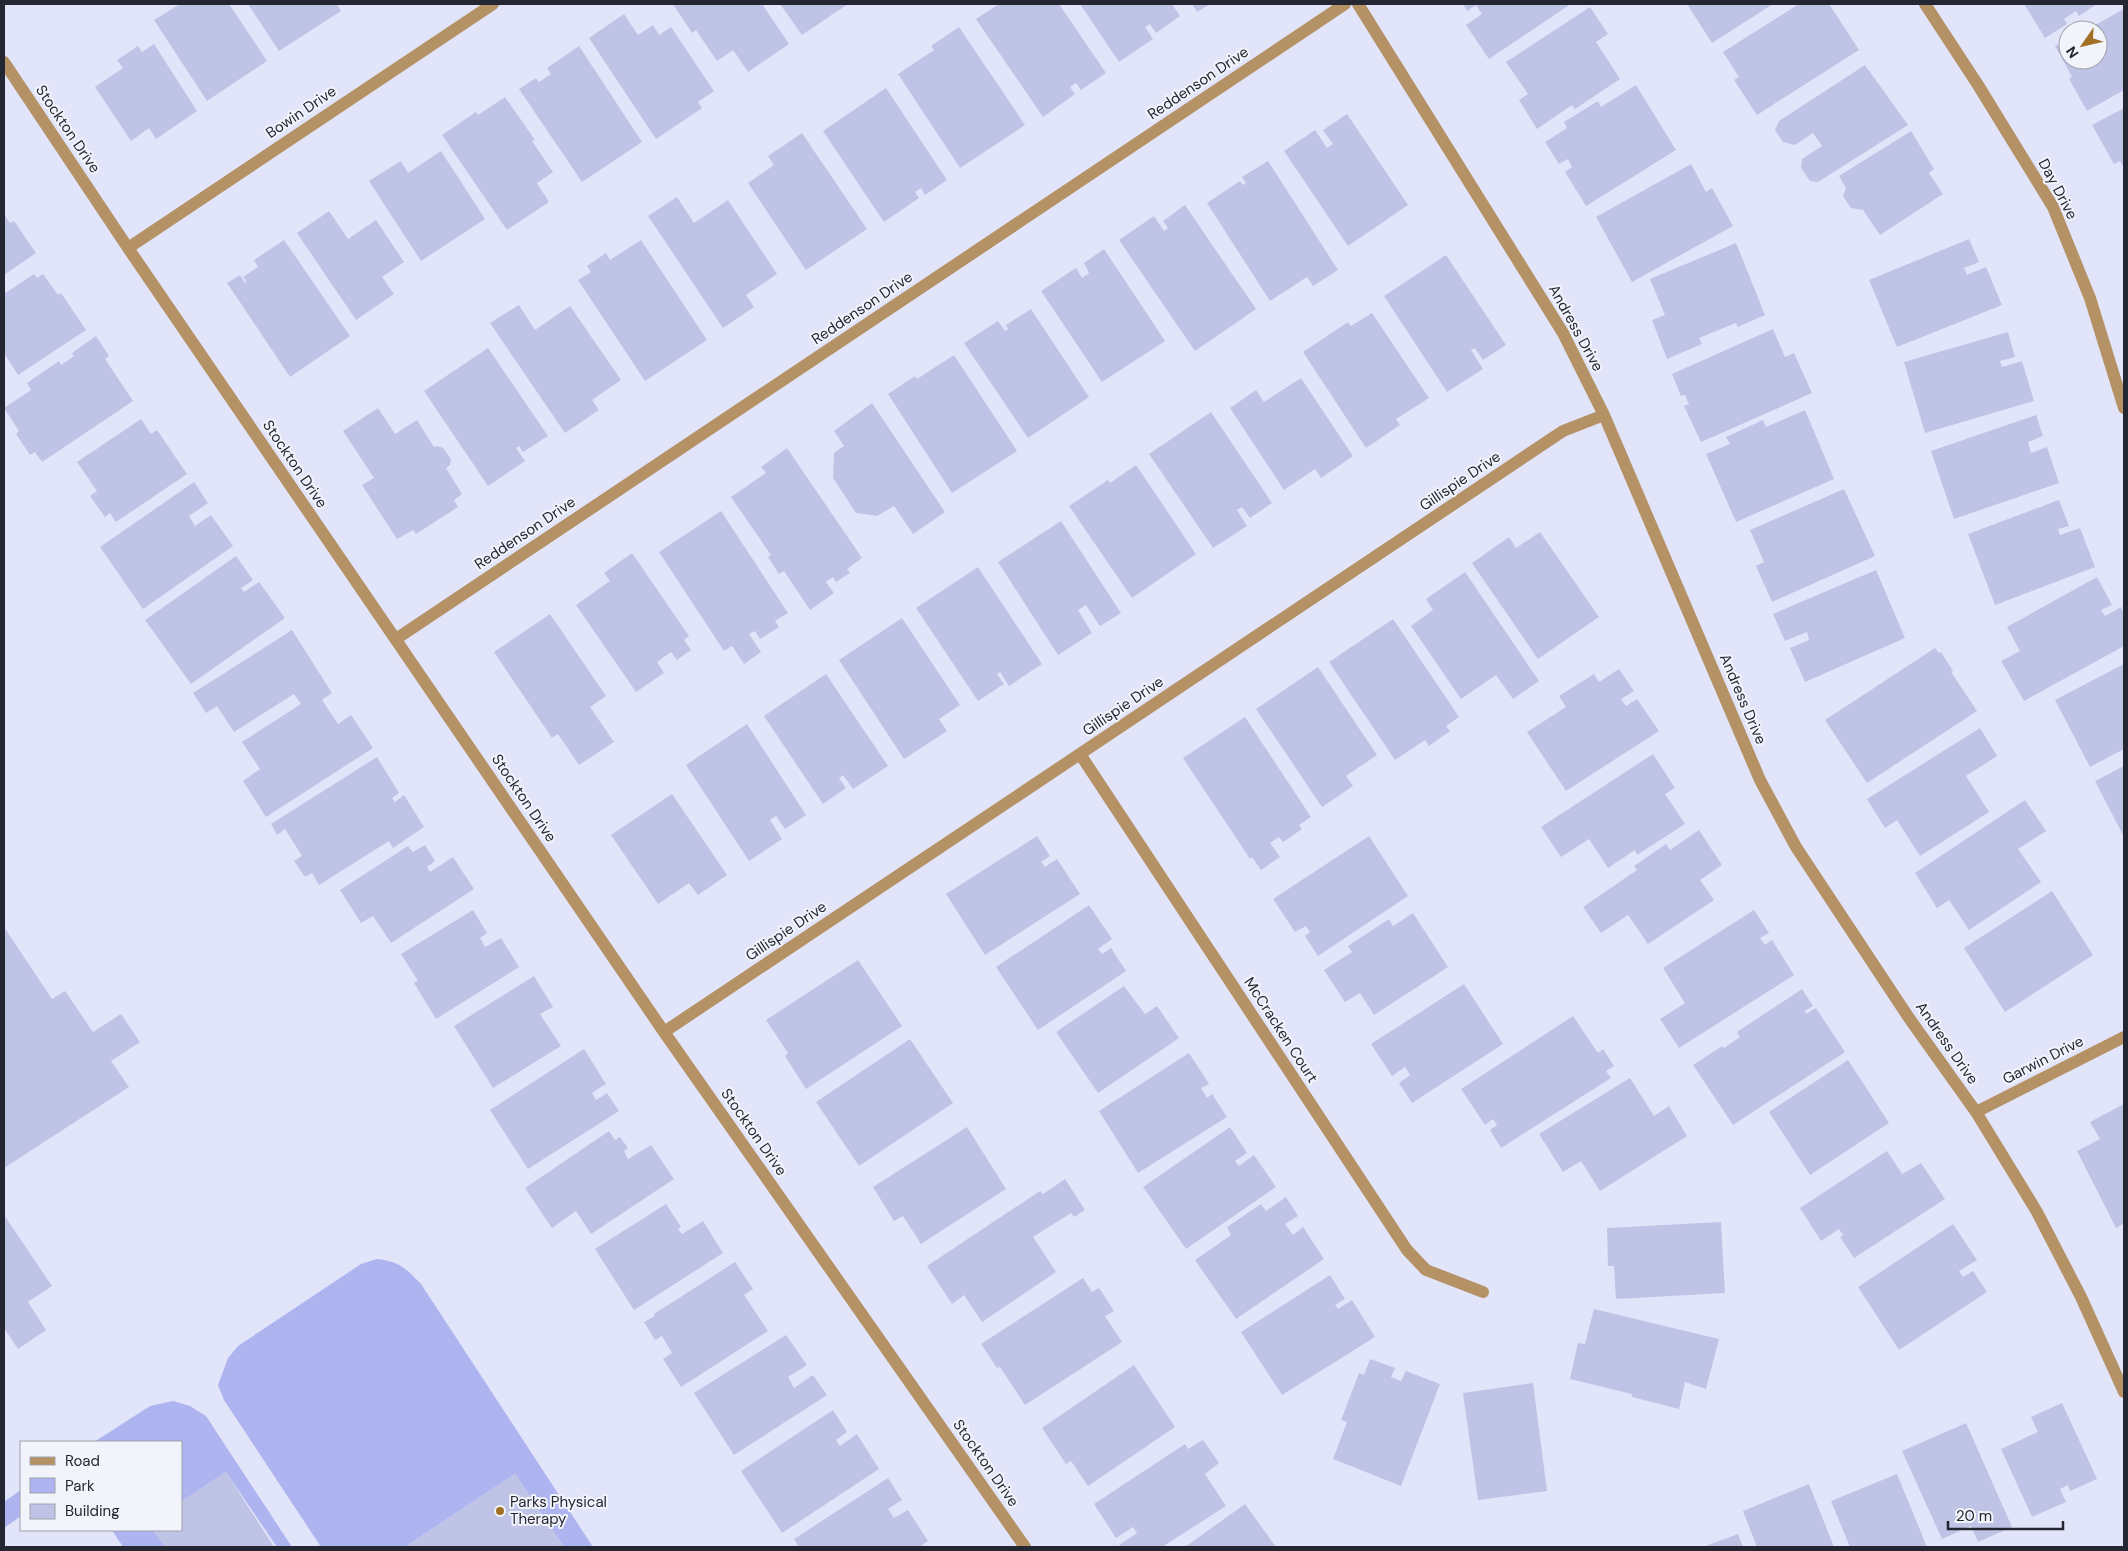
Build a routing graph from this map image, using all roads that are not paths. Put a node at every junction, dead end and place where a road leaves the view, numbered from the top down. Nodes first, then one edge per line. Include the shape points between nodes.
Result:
1 (493, 4) edge
2 (1345, 4) edge
3 (1358, 4) edge
4 (1925, 4) edge
5 (4, 62) edge
6 (128, 248) junction
7 (2124, 408) edge
8 (1604, 415) junction
9 (396, 639) junction
10 (1080, 754) junction
11 (664, 1032) junction
12 (2124, 1037) edge
13 (1976, 1112) junction
14 (1483, 1292) dead end
15 (2124, 1392) edge
16 (1025, 1547) edge

1 - 6 street, Bowin Drive
2 - 9 street, Reddenson Drive
3 - 8 street, Andress Drive via 1563,333
4 - 7 street, Day Drive via 2053,207 2090,298
5 - 6 street, Stockton Drive
6 - 9 street, Stockton Drive
8 - 10 street, Gillispie Drive via 1563,431
8 - 13 street, Andress Drive via 1760,780 1801,854 1909,1018
9 - 11 street, Stockton Drive
10 - 11 street, Gillispie Drive
10 - 14 street, McCracken Court via 1407,1250 1426,1270
11 - 16 street, Stockton Drive
12 - 13 street, Garwin Drive
13 - 15 street, Andress Drive via 2038,1212

